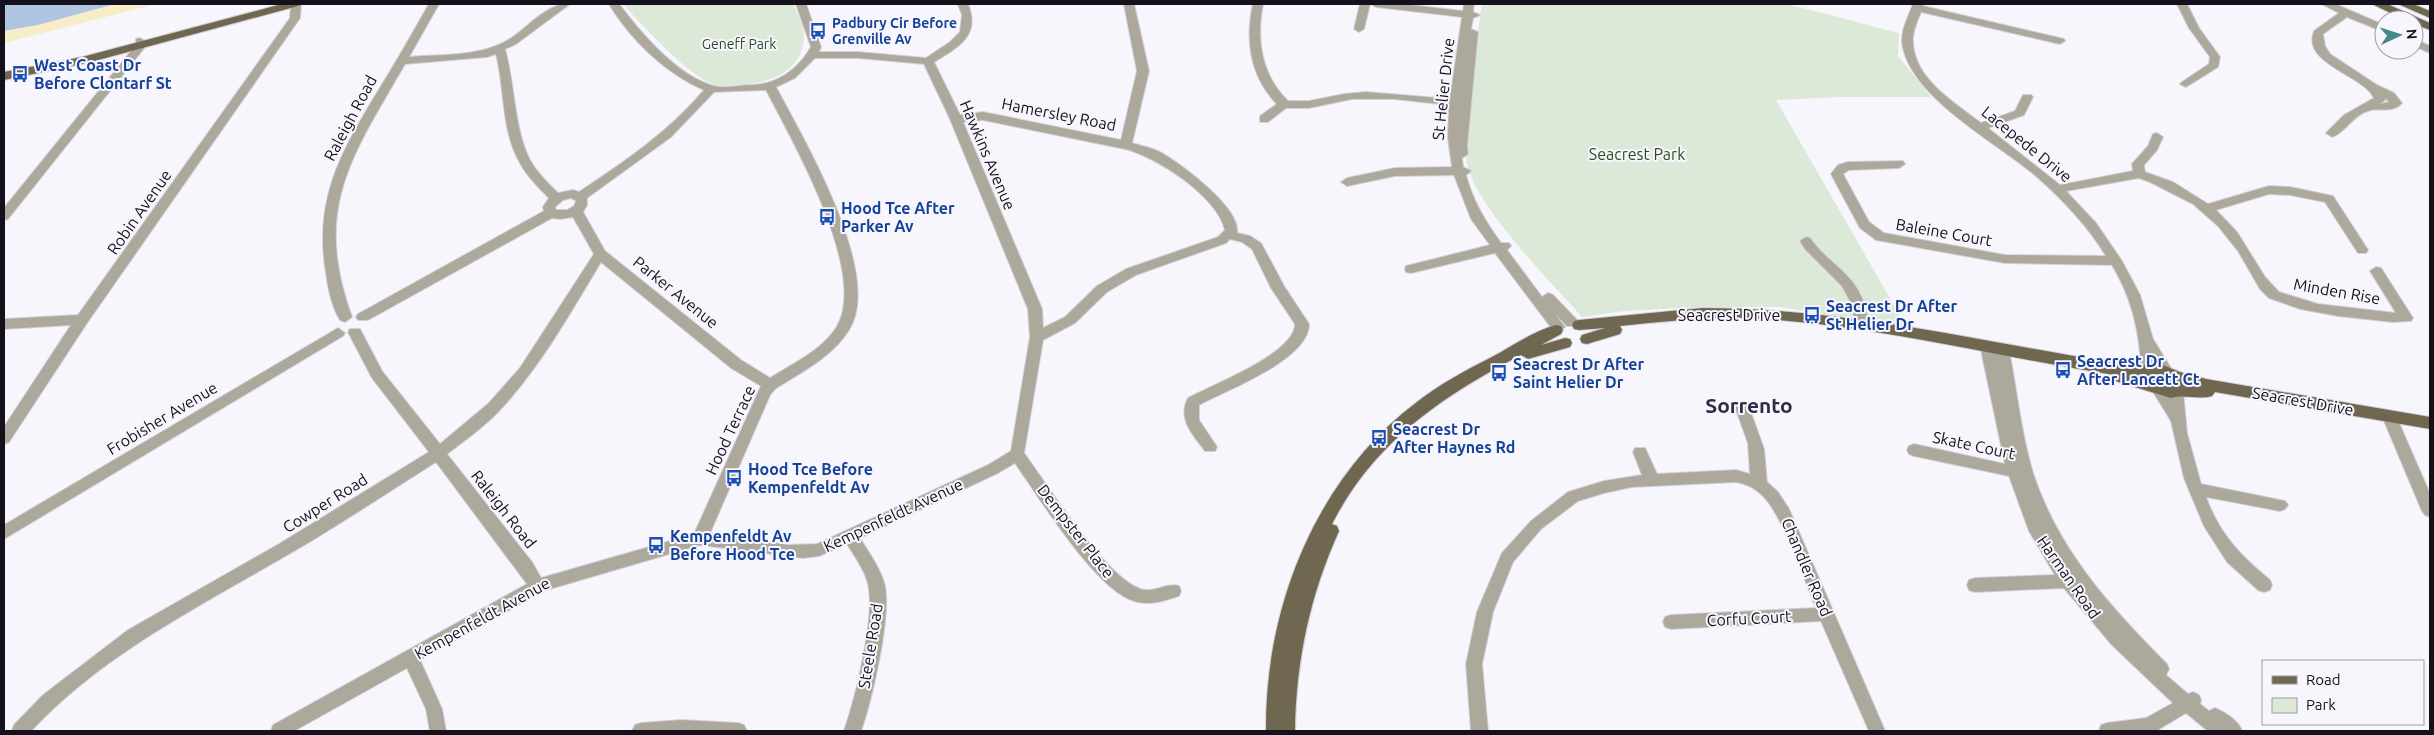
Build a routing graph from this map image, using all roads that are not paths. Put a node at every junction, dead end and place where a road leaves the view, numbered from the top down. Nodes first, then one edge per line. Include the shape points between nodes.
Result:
1 (280, 4) edge
2 (295, 4) edge
3 (434, 4) edge
4 (565, 4) edge
5 (605, 4) edge
6 (614, 4) edge
7 (801, 4) edge
8 (963, 4) edge
9 (1129, 4) edge
10 (1258, 4) edge
11 (1365, 4) edge
12 (1376, 4) edge
13 (2182, 4) edge
14 (2327, 4) edge
15 (2378, 4) edge
16 (2404, 4) edge
17 (1918, 6) edge
18 (1472, 9) edge
19 (2347, 12) junction
20 (2430, 15) edge
21 (2374, 24) edge
22 (2430, 27) edge
23 (1359, 29) dead end
24 (2060, 41) dead end
25 (141, 43) junction
26 (500, 49) junction
27 (814, 51) junction
28 (402, 61) junction
29 (928, 61) junction
30 (4, 71) edge
31 (4, 76) edge
32 (2186, 84) dead end
33 (766, 87) junction
34 (709, 92) junction
35 (2027, 98) dead end
36 (1284, 104) junction
37 (1460, 104) junction
38 (956, 119) junction
39 (1264, 119) dead end
40 (1980, 127) junction
41 (2332, 133) dead end
42 (2157, 137) dead end
43 (1126, 145) junction
44 (1899, 164) dead end
45 (1461, 171) junction
46 (2138, 174) junction
47 (1347, 182) dead end
48 (2058, 190) junction
49 (580, 197) junction
50 (556, 198) junction
51 (2206, 209) junction
52 (576, 211) junction
53 (551, 213) junction
54 (4, 216) edge
55 (1231, 231) junction
56 (1806, 241) dead end
57 (1501, 247) junction
58 (2362, 250) dead end
59 (600, 254) junction
60 (2116, 261) junction
61 (1411, 270) dead end
62 (2376, 271) dead end
63 (346, 317) junction
64 (363, 317) junction
65 (82, 320) junction
66 (4, 324) edge
67 (1575, 324) junction
68 (1862, 326) junction
69 (354, 332) junction
70 (338, 333) junction
71 (1560, 334) junction
72 (1037, 336) junction
73 (1587, 339) junction
74 (2148, 343) junction
75 (1996, 352) junction
76 (2151, 379) junction
77 (2174, 382) junction
78 (770, 385) junction
79 (1742, 407) dead end
80 (2391, 420) junction
81 (2178, 422) junction
82 (2430, 423) edge
83 (2430, 430) edge
84 (4, 438) edge
85 (1210, 447) dead end
86 (1914, 450) dead end
87 (1640, 452) dead end
88 (439, 453) junction
89 (1016, 454) junction
90 (2020, 473) junction
91 (1652, 480) junction
92 (1760, 484) junction
93 (2196, 489) junction
94 (2280, 504) dead end
95 (2430, 511) edge
96 (4, 533) edge
97 (851, 536) junction
98 (700, 539) junction
99 (2074, 581) junction
100 (1975, 585) dead end
101 (2264, 585) dead end
102 (537, 586) junction
103 (1173, 592) dead end
104 (1827, 614) junction
105 (1671, 622) dead end
106 (410, 658) junction
107 (2191, 701) junction
108 (20, 731) edge
109 (279, 731) edge
110 (438, 731) edge
111 (651, 731) edge
112 (738, 731) edge
113 (853, 731) edge
114 (1275, 731) edge
115 (1286, 731) edge
116 (1479, 731) edge
117 (1877, 731) edge
118 (2107, 731) edge
119 (2220, 731) edge
120 (2234, 731) edge

1 - 25 main road
2 - 25 main road
2 - 65 street, Robin Avenue via 295,18
3 - 28 street, Raleigh Road
4 - 26 street
5 - 34 street via 650,54 688,85
6 - 34 street via 640,37
7 - 27 street
8 - 29 street via 968,13 967,30
9 - 43 street via 1143,71
10 - 36 street via 1253,31 1260,63 1270,91
11 - 23 street
12 - 18 street
13 - 32 street via 2215,57 2214,66
14 - 19 street
15 - 22 main road
16 - 20 main road
17 - 24 street
17 - 40 street, Lacepede Drive via 1908,33 1908,48 1915,66 1934,92
18 - 37 street, St Helier Drive
19 - 21 street
19 - 41 street via 2318,33 2325,54 2338,66 2390,95 2396,103 2387,107 2369,107 2348,117
25 - 30 main road
25 - 31 main road via 63,65
25 - 54 street
26 - 28 street via 487,54
26 - 50 street via 507,70 511,118 518,149 539,183
27 - 29 street
27 - 33 street via 792,76
28 - 63 street, Raleigh Road via 343,163 333,196 328,250
29 - 38 street, Hawkins Avenue
33 - 34 street
33 - 78 street, Hood Terrace via 828,201 852,287 852,304 846,325 830,344
34 - 49 street via 644,153
35 - 40 street via 2020,113
36 - 37 street via 1296,106 1365,95
36 - 39 street
37 - 45 street, St Helier Drive
38 - 43 street, Hamersley Road via 983,116
38 - 72 street, Hawkins Avenue via 1035,309
40 - 48 street, Lacepede Drive
42 - 46 street via 2138,164
43 - 55 street, Hamersley Road via 1163,160 1203,191 1228,216
44 - 60 street, Baleine Court via 1848,166 1837,174 1864,225 1880,237 2005,259
45 - 47 street via 1395,172
45 - 57 street, St Helier Drive
46 - 48 street
46 - 51 street, Minden Rise via 2172,186
48 - 60 street, Lacepede Drive via 2094,229
49 - 50 street via 568,194
49 - 52 street via 582,203
50 - 53 street via 549,206
51 - 58 street via 2269,190 2328,199
51 - 62 street, Minden Rise via 2241,246 2268,290 2282,299 2379,317 2406,318
52 - 53 street via 565,215
52 - 59 street, Parker Avenue
53 - 64 street
55 - 72 street via 1222,240 1131,272 1102,290 1070,320
55 - 85 street via 1257,246 1278,288 1302,324 1302,331 1291,346 1245,378 1193,402 1191,420
56 - 68 street via 1813,253 1846,281 1856,299
57 - 61 street
57 - 67 street, St Helier Drive via 1558,310
57 - 71 street, St Helier Drive
59 - 78 street, Parker Avenue via 736,364
59 - 88 street, Cowper Road via 540,350 494,406
60 - 74 street, Lacepede Drive via 2141,314
63 - 64 street
63 - 70 street via 336,326
64 - 69 street via 364,324
65 - 66 street
65 - 84 street, Robin Avenue
67 - 68 main road, Seacrest Drive via 1668,315 1745,313 1797,316
67 - 71 main road, Seacrest Drive via 1564,324
67 - 73 main road via 1587,333
68 - 75 main road, Seacrest Drive
69 - 70 street
69 - 88 street, Raleigh Road via 377,374
70 - 96 street, Frobisher Avenue
71 - 73 main road, Seacrest Drive via 1576,345
71 - 114 main road via 1464,378 1421,407 1372,453 1350,481 1330,512 1297,586 1282,640
71 - 115 main road via 1451,397 1396,441 1354,491 1328,538 1307,590 1293,645
72 - 89 street
73 - 75 main road, Seacrest Drive via 1605,332 1645,326 1705,319 1744,319 1815,325
74 - 76 street, Lacepede Drive
74 - 77 street, Lacepede Drive
75 - 76 main road, Seacrest Drive via 2121,377
75 - 90 street, Harman Road via 2018,439
76 - 77 main road, Seacrest Drive
76 - 77 main road, Seacrest Drive via 2156,368
76 - 81 street
77 - 80 main road, Seacrest Drive via 2215,393
77 - 81 street
78 - 98 street, Hood Terrace via 761,398
79 - 92 street via 1757,448 1756,472
80 - 82 main road, Seacrest Drive
80 - 83 main road, Seacrest Drive
80 - 95 street
81 - 93 street
86 - 90 street, Skate Court
87 - 91 street
88 - 102 street, Raleigh Road via 526,566
88 - 108 street, Cowper Road via 284,549 134,635 49,700
89 - 97 street, Kempenfeldt Avenue via 993,469
89 - 103 street, Dempster Place via 1083,544 1120,585 1140,596
90 - 99 street, Harman Road
91 - 92 street via 1736,476
91 - 116 street via 1604,487 1573,496 1536,525 1507,558 1485,612 1474,664
92 - 104 street, Chandler Road via 1771,492 1781,509
93 - 94 street
93 - 101 street via 2204,513 2232,556
97 - 98 street, Kempenfeldt Avenue via 819,550 793,553
97 - 113 street, Steele Road via 878,588 872,646
98 - 102 street, Kempenfeldt Avenue via 575,572
99 - 100 street
99 - 107 street, Harman Road
102 - 106 street, Kempenfeldt Avenue
104 - 105 street, Corfu Court
104 - 117 street, Chandler Road
106 - 109 street, Kempenfeldt Avenue
106 - 110 street via 434,709
107 - 118 street via 2149,726
107 - 119 street, Harman Road
107 - 120 street, Harman Road
111 - 112 street via 702,728

